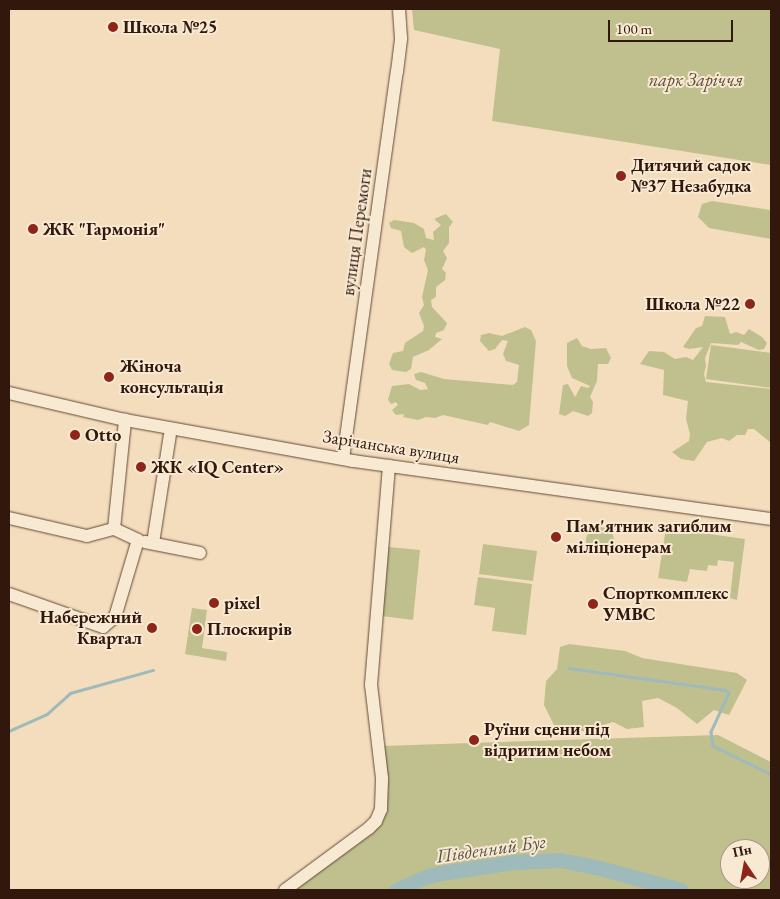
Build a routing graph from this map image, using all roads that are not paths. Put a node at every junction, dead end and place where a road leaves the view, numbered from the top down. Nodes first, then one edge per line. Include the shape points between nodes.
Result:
1 (399, 9) edge
2 (9, 393) edge
3 (125, 420) junction
4 (170, 435) dead end
5 (343, 459) junction
6 (389, 466) junction
7 (9, 518) edge
8 (771, 519) edge
9 (114, 529) junction
10 (138, 540) junction
11 (153, 543) junction
12 (200, 553) dead end
13 (9, 594) edge
14 (285, 890) edge

1 - 5 street, вулиця Перемоги via 401,38 397,72
2 - 3 street, Зарічанська вулиця
3 - 5 street, Зарічанська вулиця
3 - 9 street
4 - 11 street
5 - 6 street, Зарічанська вулиця
6 - 8 street, Зарічанська вулиця
6 - 14 street via 371,685 382,778 381,809 369,828
7 - 9 street via 87,536
9 - 10 street
10 - 11 street
10 - 13 street via 119,608 111,622 103,627
11 - 12 street

